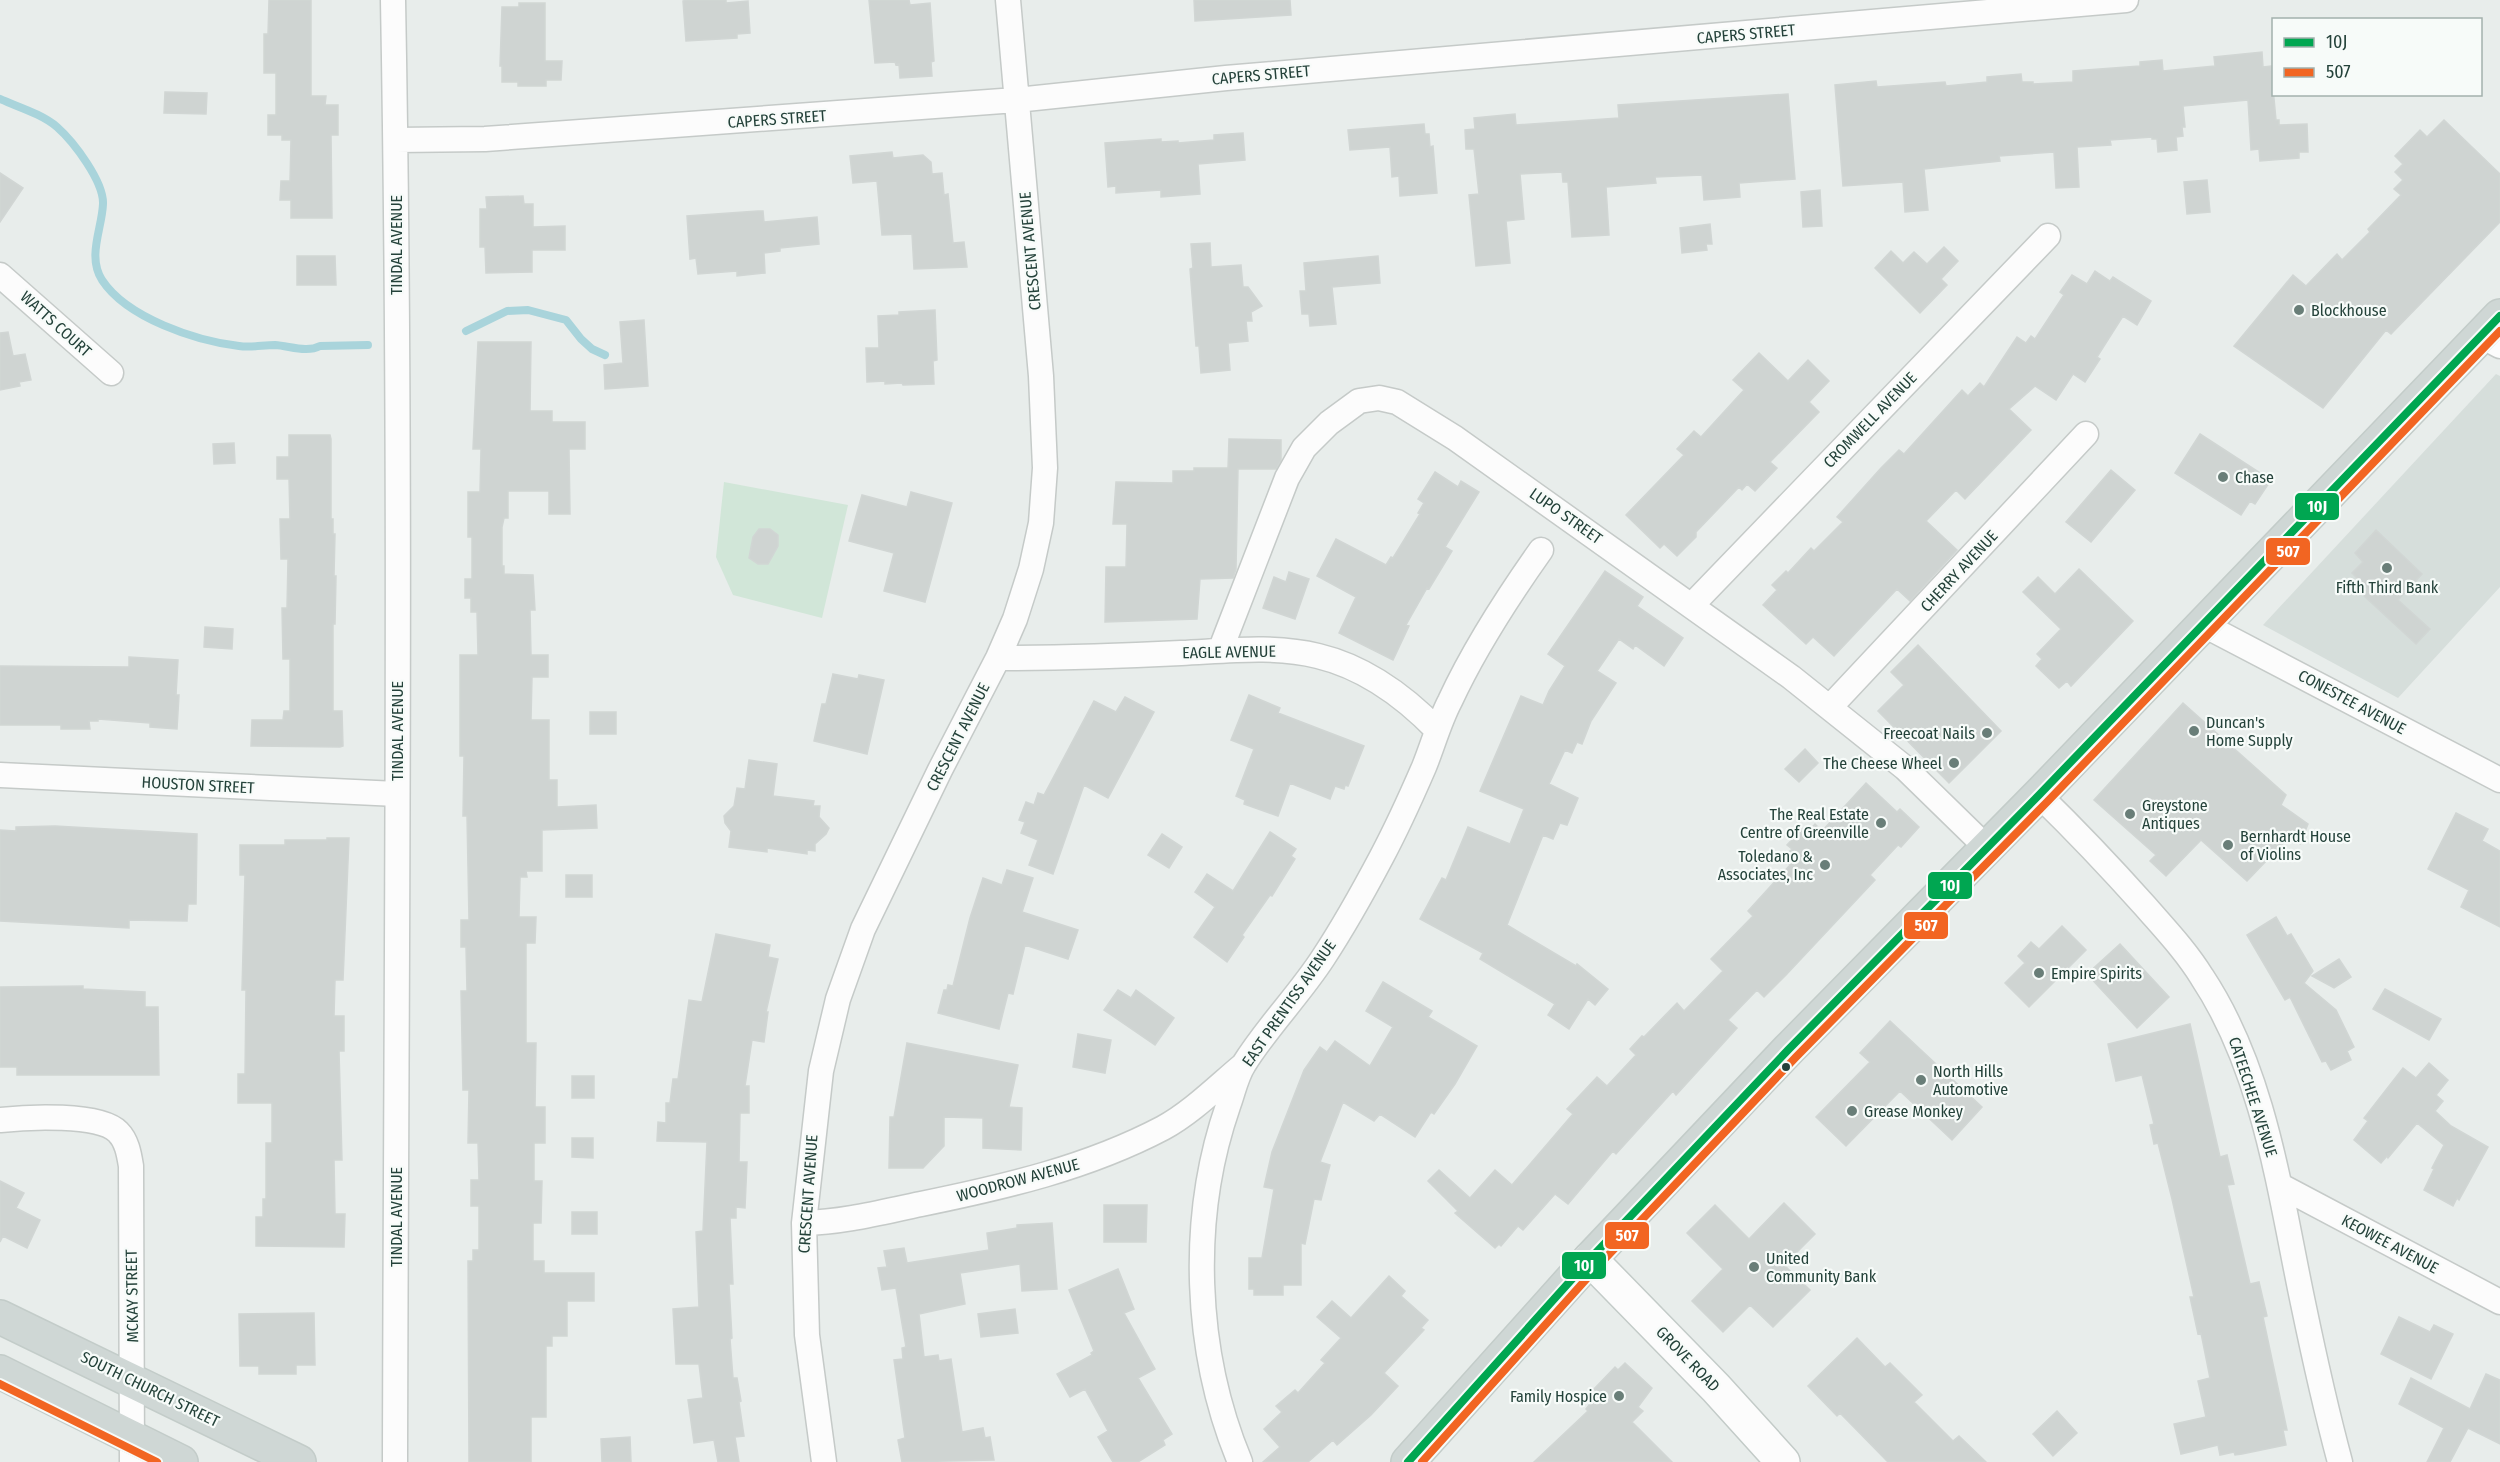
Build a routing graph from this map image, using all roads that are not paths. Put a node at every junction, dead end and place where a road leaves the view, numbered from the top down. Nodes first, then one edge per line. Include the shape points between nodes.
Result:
1 (393, 0) edge
2 (1008, 0) edge
3 (2126, 0) edge
4 (1016, 100) junction
5 (396, 140) junction
6 (2048, 236) dead end
7 (0, 275) edge
8 (2494, 333) edge
9 (111, 373) dead end
10 (2086, 434) dead end
11 (1541, 550) dead end
12 (1692, 604) junction
13 (2204, 625) junction
14 (1220, 651) junction
15 (998, 658) junction
16 (1830, 706) junction
17 (1437, 730) junction
18 (0, 775) edge
19 (2500, 780) edge
20 (397, 794) junction
21 (2039, 795) junction
22 (1986, 847) junction
23 (1243, 1065) junction
24 (0, 1120) edge
25 (2281, 1186) junction
26 (804, 1222) junction
27 (1590, 1259) junction
28 (2500, 1302) edge
29 (0, 1317) edge
30 (0, 1372) edge
31 (132, 1380) junction
32 (132, 1450) edge
33 (181, 1462) edge
34 (299, 1462) edge
35 (395, 1462) edge
36 (824, 1462) edge
37 (1240, 1462) edge
38 (1408, 1462) edge
39 (1783, 1462) edge
40 (2340, 1462) edge

1 - 5 street, TINDAL AVENUE
2 - 4 street, CRESCENT AVENUE
3 - 4 street, CAPERS STREET via 1226,78
4 - 5 street, CAPERS STREET via 509,137
4 - 15 street, CRESCENT AVENUE via 1041,376 1045,468 1041,523 1031,569
5 - 20 street, TINDAL AVENUE
6 - 12 street, CROMWELL AVENUE
7 - 9 street, WATTS COURT
8 - 13 main road
10 - 16 street, CHERRY AVENUE
11 - 17 street, EAST PRENTISS AVENUE via 1501,607
12 - 14 street, LUPO STREET via 1455,438 1397,402 1379,398 1359,401 1304,448 1287,478
12 - 16 street, LUPO STREET
13 - 19 street, CONESTEE AVENUE
13 - 21 main road
14 - 15 street, EAGLE AVENUE
14 - 17 street, EAGLE AVENUE via 1292,651 1320,657 1386,687
15 - 26 street, CRESCENT AVENUE via 864,929 838,999 821,1071
16 - 22 street, LUPO STREET via 1905,768
17 - 23 street, EAST PRENTISS AVENUE via 1381,860 1322,959
18 - 20 street, HOUSTON STREET
20 - 35 street, TINDAL AVENUE
21 - 22 main road
21 - 25 street, CATEECHEE AVENUE via 2117,874 2203,977 2242,1058
22 - 27 main road
23 - 26 street, WOODROW AVENUE via 1165,1127 1091,1161 978,1192 834,1222
23 - 37 street, EAST PRENTISS AVENUE via 1216,1140 1203,1239 1207,1344
24 - 31 street, MCKAY STREET via 95,1121 119,1133 128,1148
25 - 28 street, KEOWEE AVENUE
25 - 40 street, CATEECHEE AVENUE via 2303,1304
26 - 36 street, CRESCENT AVENUE via 807,1335
27 - 38 main road
27 - 39 main road, GROVE ROAD
29 - 31 main road, SOUTH CHURCH STREET
30 - 32 main road
31 - 32 street, MCKAY STREET
31 - 34 main road, SOUTH CHURCH STREET
32 - 33 main road

